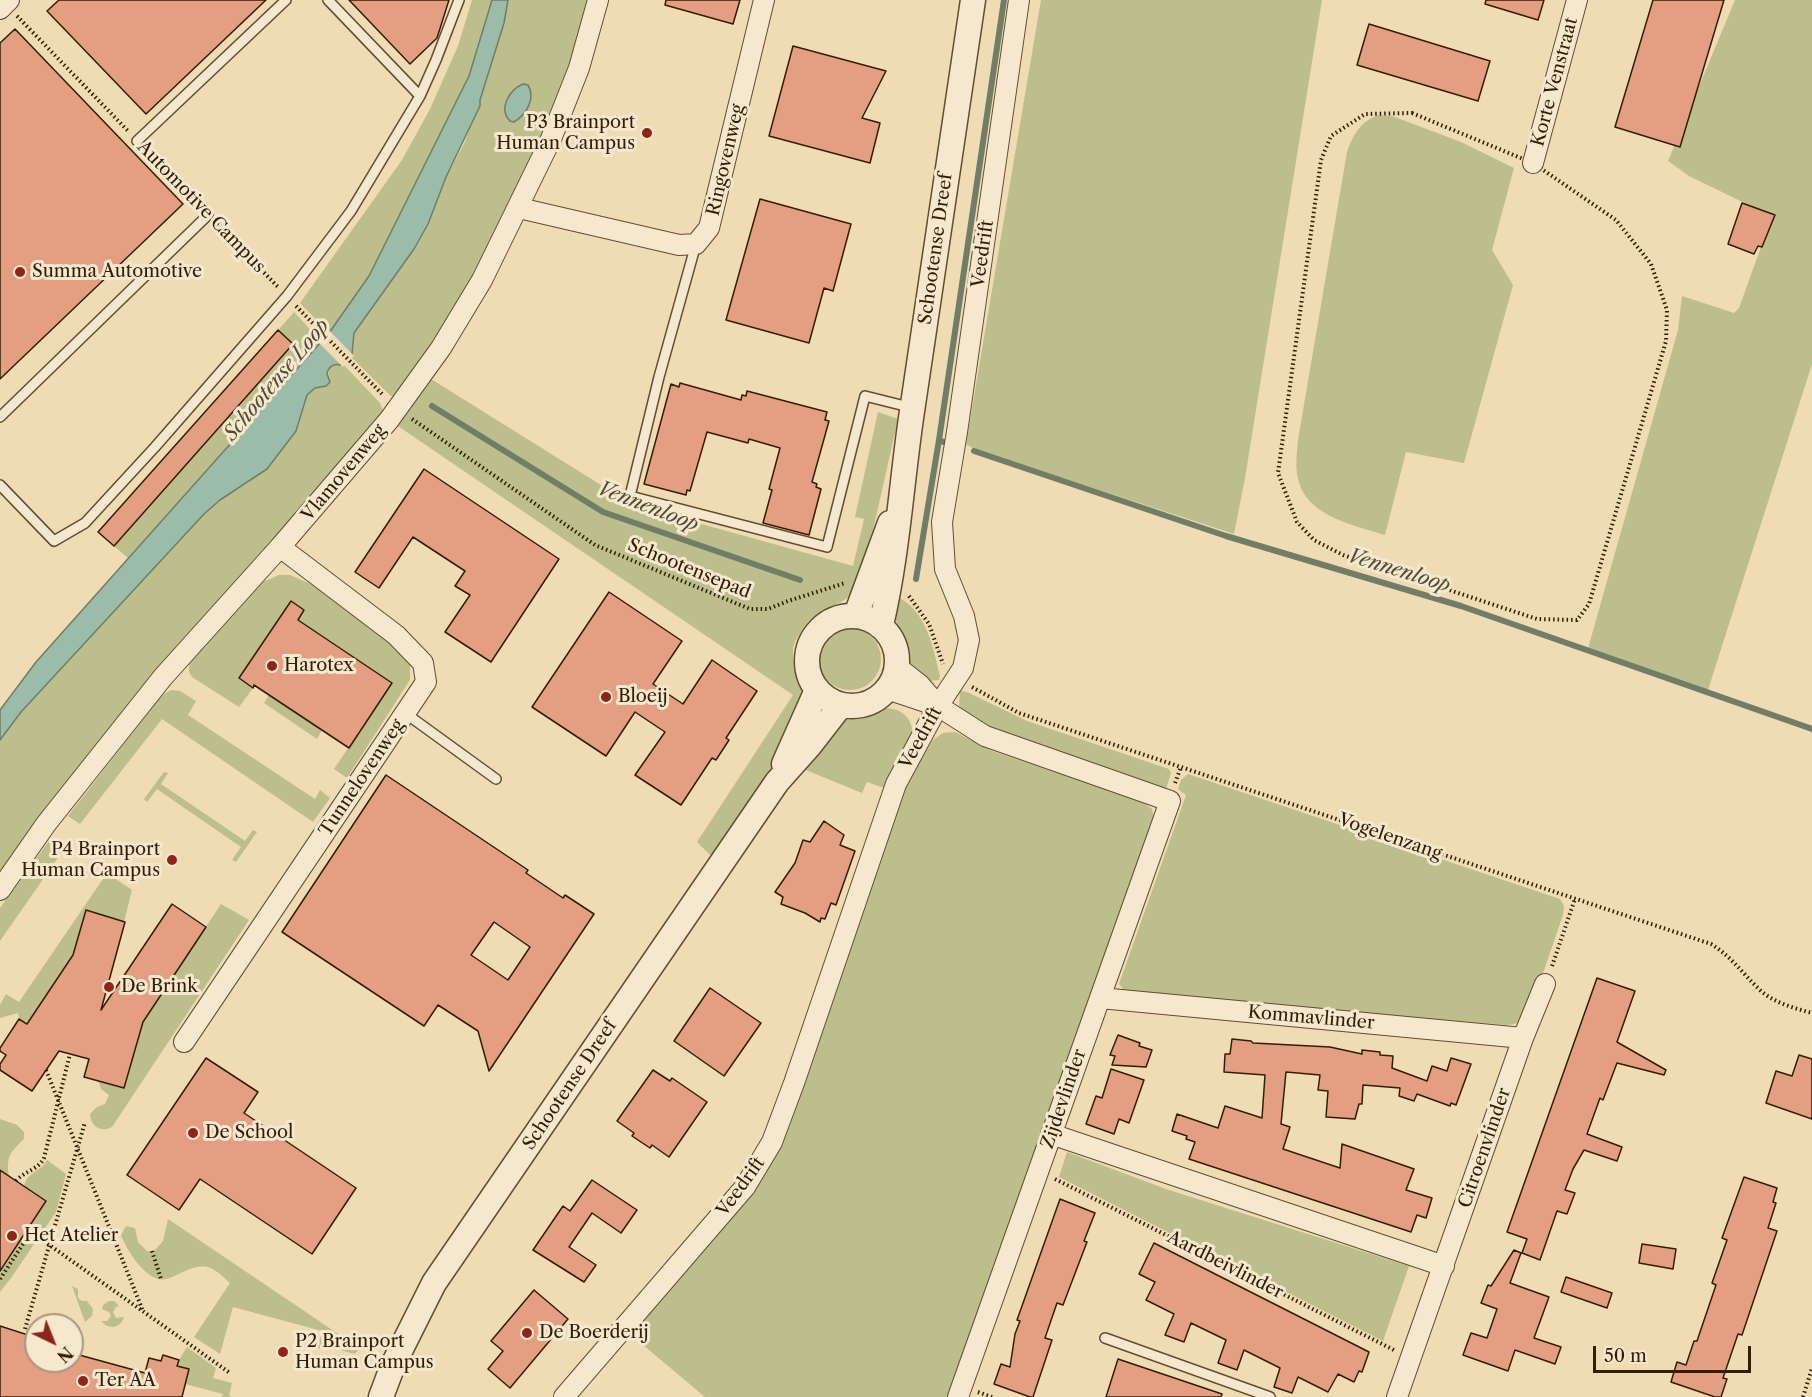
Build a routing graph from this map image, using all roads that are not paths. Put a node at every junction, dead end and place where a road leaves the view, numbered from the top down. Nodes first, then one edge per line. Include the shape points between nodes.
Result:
1 (286, 0) edge
2 (328, 0) edge
3 (459, 0) edge
4 (598, 0) edge
5 (764, 0) edge
6 (973, 0) edge
7 (1019, 0) edge
8 (1577, 0) edge
9 (420, 96) junction
10 (137, 141) road end
11 (1533, 163) road end
12 (519, 207) junction
13 (208, 214) road end
14 (696, 244) junction
15 (913, 408) junction
16 (0, 417) edge
17 (0, 484) edge
18 (280, 547) junction
19 (880, 584) junction
20 (856, 615) junction
21 (881, 625) junction
22 (897, 667) junction
23 (887, 689) junction
24 (817, 690) junction
25 (841, 705) junction
26 (938, 706) junction
27 (405, 713) junction
28 (496, 779) dead end
29 (777, 782) junction
30 (0, 890) edge
31 (1545, 984) road end
32 (1100, 998) junction
33 (1523, 1038) junction
34 (184, 1042) dead end
35 (1051, 1134) junction
36 (1444, 1266) junction
37 (1105, 1338) dead end
38 (381, 1397) edge
39 (564, 1397) edge
40 (958, 1397) edge
41 (1270, 1397) edge
42 (1397, 1397) edge

1 - 10 lane
2 - 9 lane
3 - 9 lane
4 - 12 street, Vlamovenweg via 579,68
5 - 14 street, Ringovenweg via 709,228
6 - 15 street, Schootense Dreef
7 - 26 street, Veedrift via 942,522 945,568 969,640 963,668
8 - 11 street, Korte Venstraat
9 - 17 lane via 351,211 287,296 86,523 54,541
12 - 14 street via 680,245
12 - 18 street, Vlamovenweg via 483,280 441,348 398,409
13 - 16 lane
14 - 15 lane via 658,377 630,496 827,547 865,396
15 - 19 street, Schootense Dreef via 897,541
18 - 27 street, Tunnelovenweg via 396,635 423,663 426,682
18 - 30 street, Vlamovenweg via 163,677 46,824
19 - 20 street, Schootense Dreef
19 - 21 street, Schootense Dreef
20 - 21 street
20 - 24 street via 838,617 812,639 807,665
21 - 22 street via 897,651
22 - 23 street
22 - 26 street
23 - 25 street via 866,704
23 - 26 street
24 - 25 street
24 - 29 street, Schootense Dreef
25 - 29 street, Schootense Dreef
26 - 32 street, Zijdevlinder via 985,736 1170,801
26 - 39 street, Veedrift via 896,784 772,1142 745,1187
27 - 28 lane
27 - 34 street, Tunnelovenweg
29 - 38 street, Schootense Dreef via 434,1283
31 - 33 street, Citroenvlinder
32 - 33 street, Kommavlinder
32 - 35 street, Zijdevlinder
33 - 36 street, Citroenvlinder
35 - 36 street
35 - 40 street, Zijdevlinder
36 - 42 street, Citroenvlinder
37 - 41 lane

